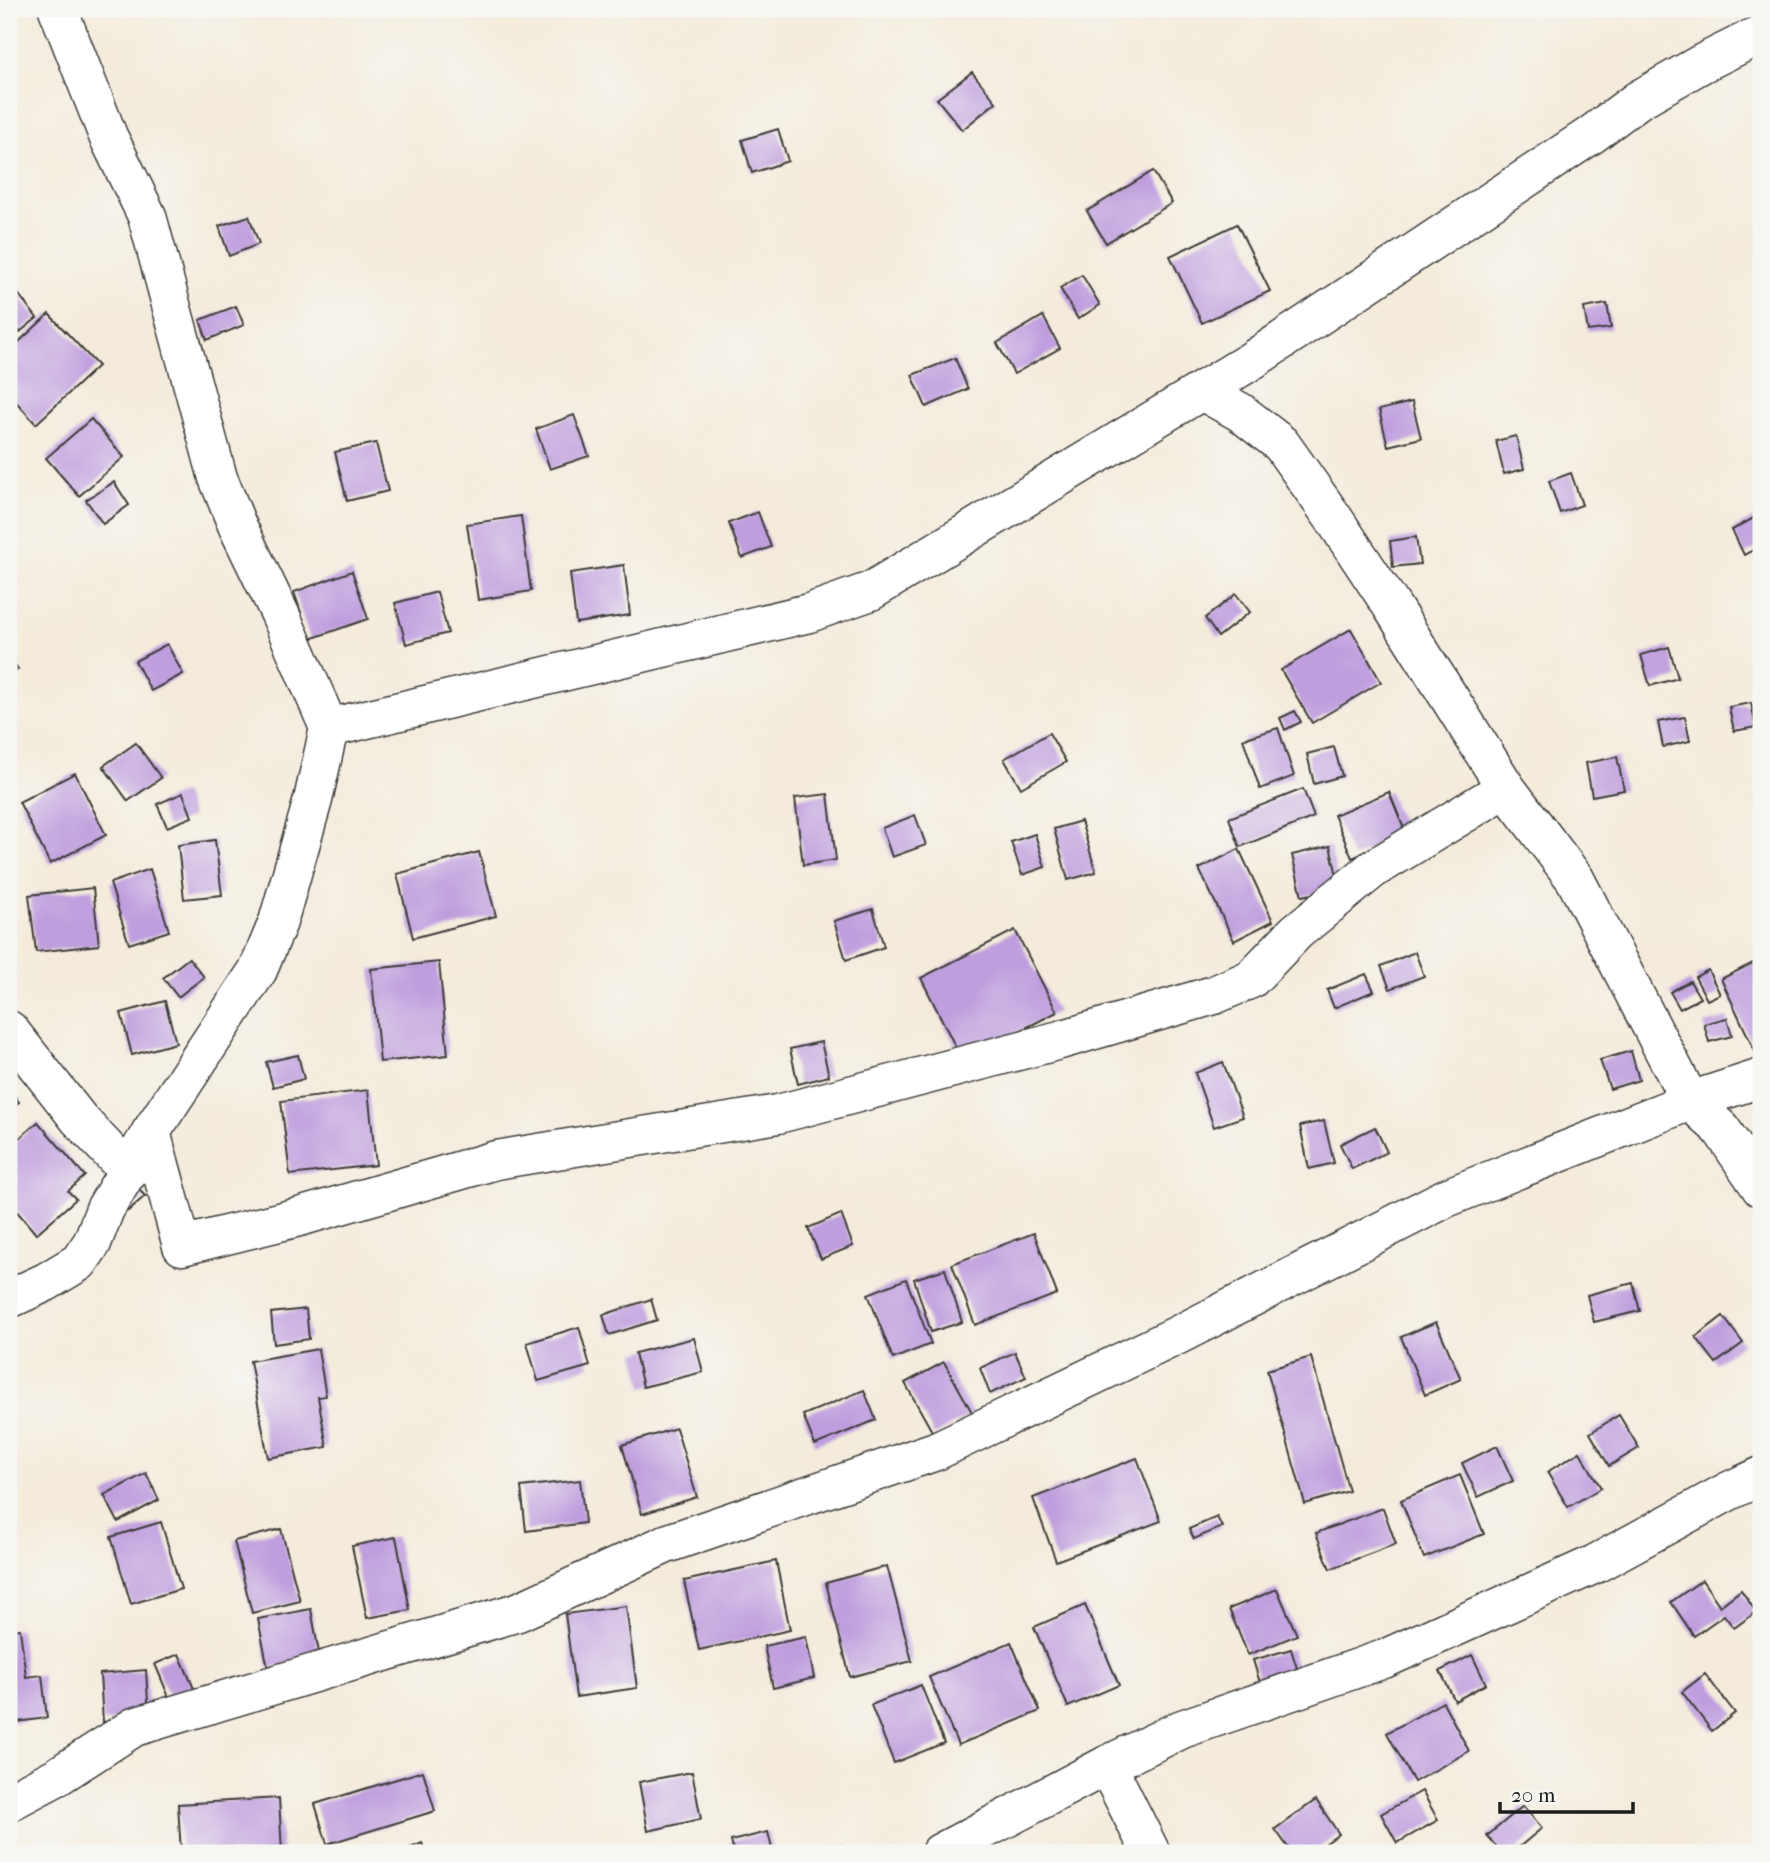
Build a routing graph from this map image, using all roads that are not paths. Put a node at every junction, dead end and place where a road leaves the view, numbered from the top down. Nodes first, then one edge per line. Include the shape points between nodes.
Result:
1 (58, 9) edge
2 (1761, 34) edge
3 (1202, 391) junction
4 (330, 728) junction
5 (1506, 788) junction
6 (9, 1030) edge
7 (1761, 1078) edge
8 (1690, 1101) junction
9 (151, 1132) junction
10 (129, 1172) junction
11 (1761, 1188) edge
12 (9, 1299) edge
13 (1761, 1476) edge
14 (1107, 1765) junction
15 (9, 1802) edge
16 (940, 1853) edge
17 (1151, 1853) edge

1 - 4 street via 108,136 147,216 218,478
2 - 3 street via 1638,100
3 - 4 street via 871,591 810,613
3 - 5 street via 1240,412 1280,444 1391,605
4 - 9 street via 278,922 258,970
5 - 8 street via 1575,879
5 - 9 street via 1373,869 1296,932 1251,979 1214,995 1060,1040 778,1114 496,1160 182,1247
6 - 10 street via 79,1119
7 - 8 street
8 - 11 street via 1721,1129
8 - 15 street via 1446,1198 1178,1335 936,1451 666,1544 518,1612 134,1727
9 - 10 street
10 - 12 street via 79,1262
13 - 14 street via 1595,1564 1384,1659 1182,1729
14 - 16 street
14 - 17 street

